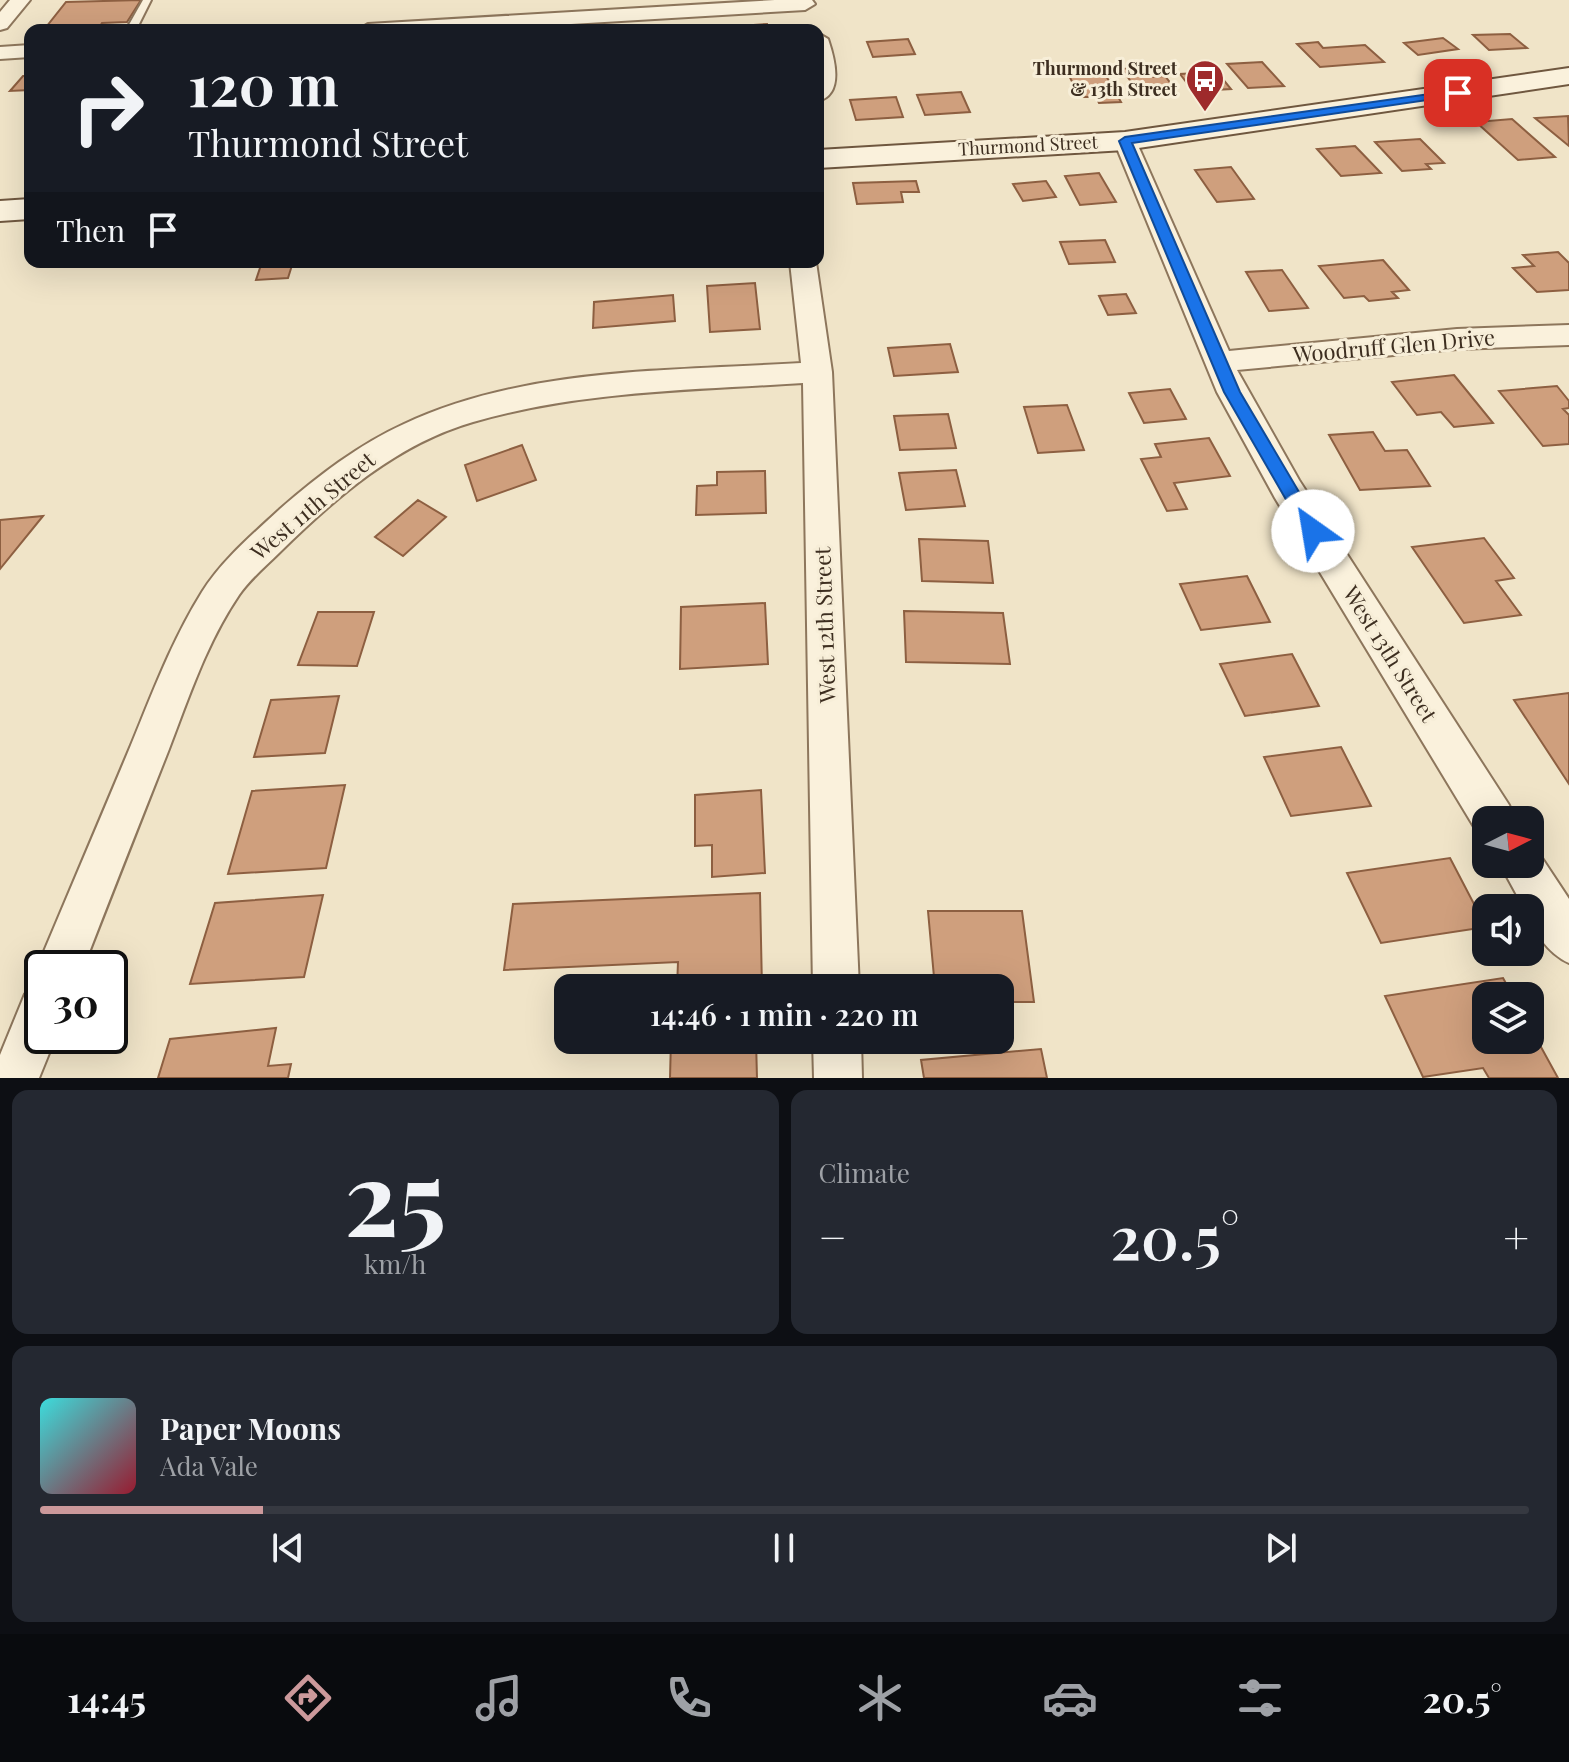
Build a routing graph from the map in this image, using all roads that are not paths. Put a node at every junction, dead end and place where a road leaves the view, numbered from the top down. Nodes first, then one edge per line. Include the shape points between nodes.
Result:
1 (20, 0) edge
2 (147, 0) edge
3 (804, 2) edge
4 (0, 24) edge
5 (134, 24) edge
6 (461, 24) edge
7 (813, 24) edge
8 (24, 51) edge
9 (0, 53) edge
10 (1569, 76) edge
11 (1125, 141) junction
12 (824, 159) edge
13 (24, 209) edge
14 (0, 211) edge
15 (804, 268) edge
16 (1569, 335) edge
17 (1219, 362) junction
18 (817, 372) junction
19 (1485, 806) edge
20 (1530, 878) edge
21 (1569, 940) edge
22 (67, 950) edge
23 (836, 974) edge
24 (25, 1054) edge
25 (837, 1054) edge
26 (15, 1078) edge
27 (838, 1078) edge

1 - 4 street
2 - 5 lane
3 - 6 street
3 - 7 street
8 - 9 street
10 - 11 street, Thurmond Street
11 - 12 street, Thurmond Street
11 - 17 street, West 13th Street
13 - 14 street
15 - 18 street, West 12th Street
16 - 17 street, Woodruff Glen Drive via 1457,339
17 - 19 street, West 13th Street via 1287,489
18 - 22 street, West 11th Street via 616,386 473,410 413,432 337,480 228,582 208,613
18 - 23 street, West 12th Street
20 - 21 street
24 - 26 street
25 - 27 street

